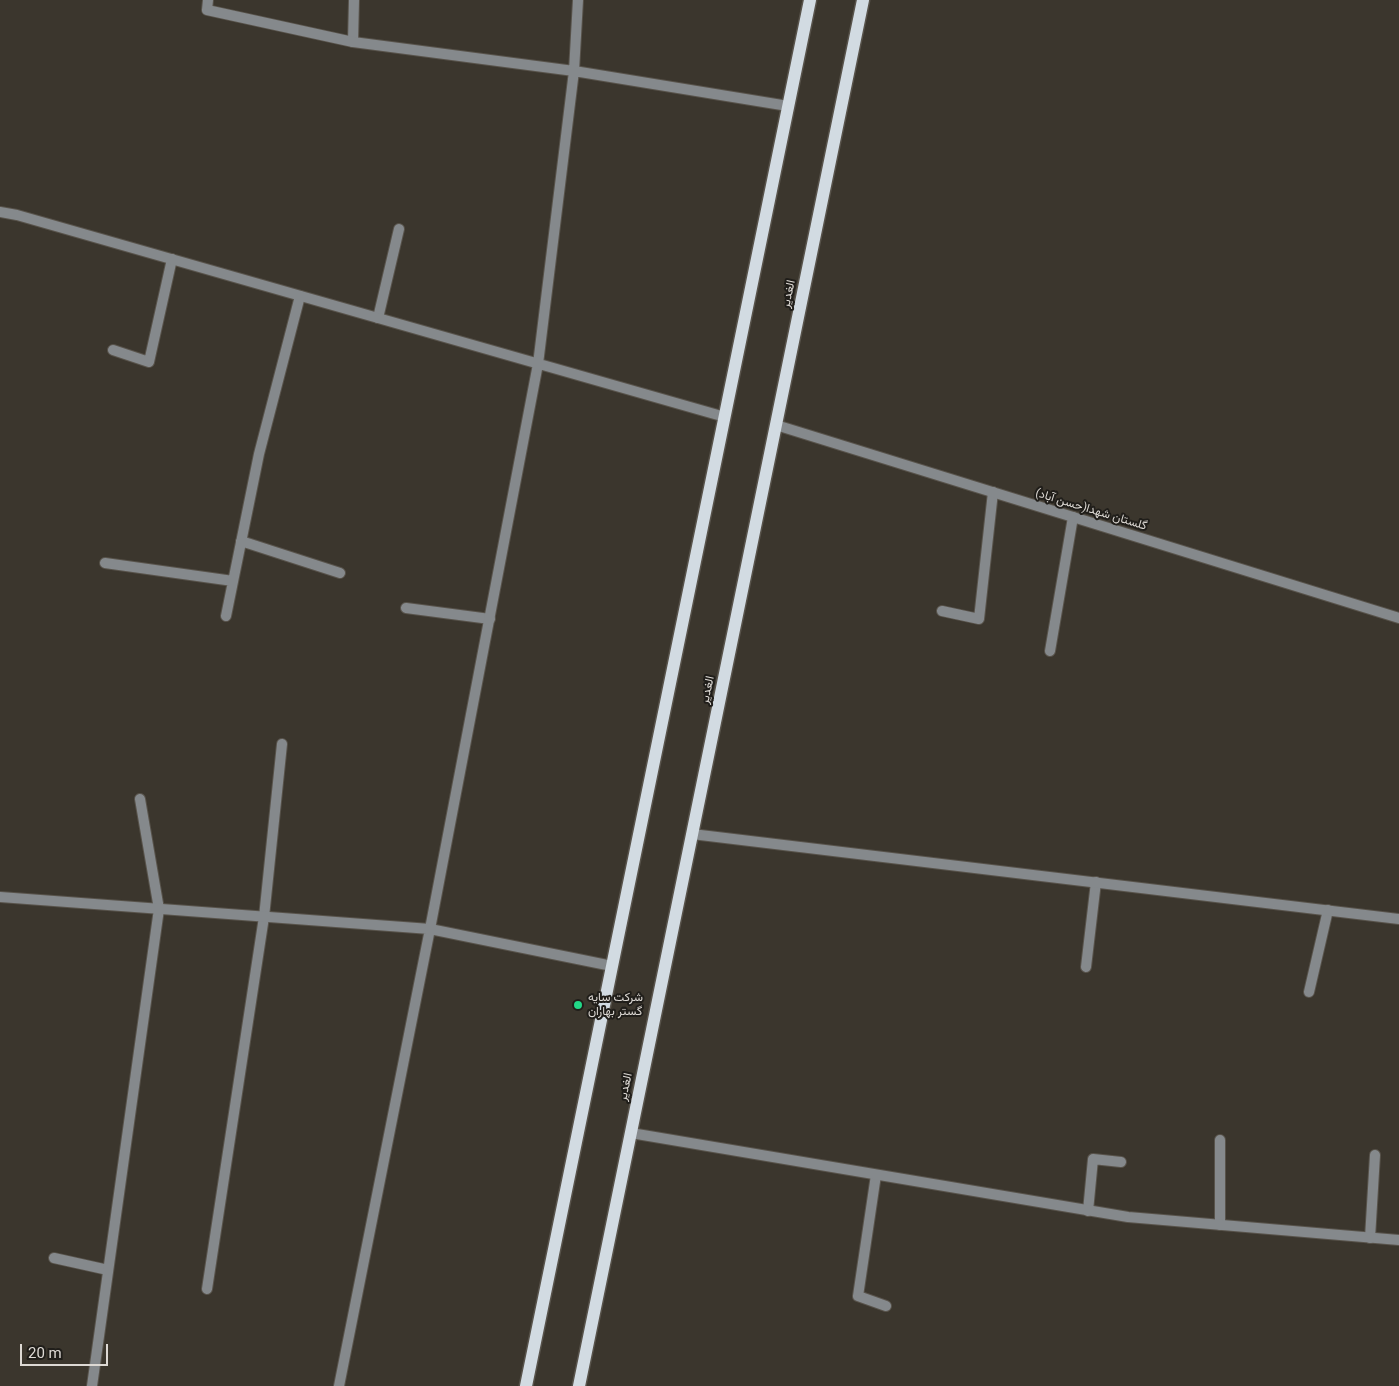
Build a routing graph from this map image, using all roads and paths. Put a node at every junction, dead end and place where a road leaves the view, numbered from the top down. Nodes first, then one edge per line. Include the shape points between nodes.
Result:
1 (208, 0) edge
2 (354, 0) edge
3 (578, 0) edge
4 (810, 0) edge
5 (864, 0) edge
6 (353, 42) junction
7 (574, 71) junction
8 (788, 106) junction
9 (0, 212) edge
10 (399, 229) dead end
11 (172, 259) junction
12 (300, 296) junction
13 (378, 318) junction
14 (112, 350) dead end
15 (538, 364) junction
16 (724, 418) junction
17 (776, 425) junction
18 (993, 492) junction
19 (1073, 517) junction
20 (241, 541) junction
21 (105, 563) dead end
22 (340, 573) dead end
23 (233, 581) junction
24 (406, 608) dead end
25 (942, 611) dead end
26 (226, 616) dead end
27 (1399, 618) edge
28 (490, 619) junction
29 (1050, 651) dead end
30 (282, 744) dead end
31 (140, 799) dead end
32 (692, 834) junction
33 (1096, 882) junction
34 (0, 897) edge
35 (158, 909) junction
36 (1328, 910) junction
37 (264, 917) junction
38 (1399, 919) edge
39 (430, 929) junction
40 (612, 966) junction
41 (1086, 967) dead end
42 (1309, 992) dead end
43 (631, 1133) junction
44 (1220, 1140) dead end
45 (1375, 1155) dead end
46 (1121, 1162) dead end
47 (876, 1175) junction
48 (1088, 1211) junction
49 (1220, 1225) junction
50 (1370, 1238) junction
51 (1399, 1240) edge
52 (54, 1258) dead end
53 (108, 1270) junction
54 (207, 1289) dead end
55 (886, 1306) dead end
56 (92, 1386) edge
57 (339, 1386) edge
58 (526, 1386) edge
59 (579, 1386) edge

1 - 6 street via 207,10
2 - 6 street
3 - 7 street
4 - 8 main road
5 - 17 main road, الغدیر
6 - 7 street
7 - 8 street
7 - 15 street
8 - 16 main road
9 - 11 street
10 - 13 street
11 - 12 street
11 - 14 street via 149,362
12 - 13 street
12 - 20 street via 259,454
13 - 15 street
15 - 16 street
15 - 28 street
16 - 40 main road
17 - 18 street, گلستان شهدا(حسن آباد)
17 - 32 main road, الغدیر
18 - 19 street, گلستان شهدا(حسن آباد)
18 - 25 street via 979,619
19 - 27 street, گلستان شهدا(حسن آباد)
19 - 29 street
20 - 22 street
20 - 23 street
21 - 23 street
23 - 26 street
24 - 28 street
28 - 39 street
30 - 37 street
31 - 35 street
32 - 33 street
32 - 43 main road, الغدیر
33 - 36 street
33 - 41 street
34 - 35 street
35 - 37 street
35 - 53 street
36 - 38 street
36 - 42 street
37 - 39 street
37 - 54 street
39 - 40 street
39 - 57 street
40 - 58 main road
43 - 47 street
43 - 59 main road, الغدیر
44 - 49 street
45 - 50 street
46 - 48 street via 1093,1159
47 - 48 street
47 - 55 street via 858,1296
48 - 49 street via 1128,1218
49 - 50 street
50 - 51 street
52 - 53 street
53 - 56 street

